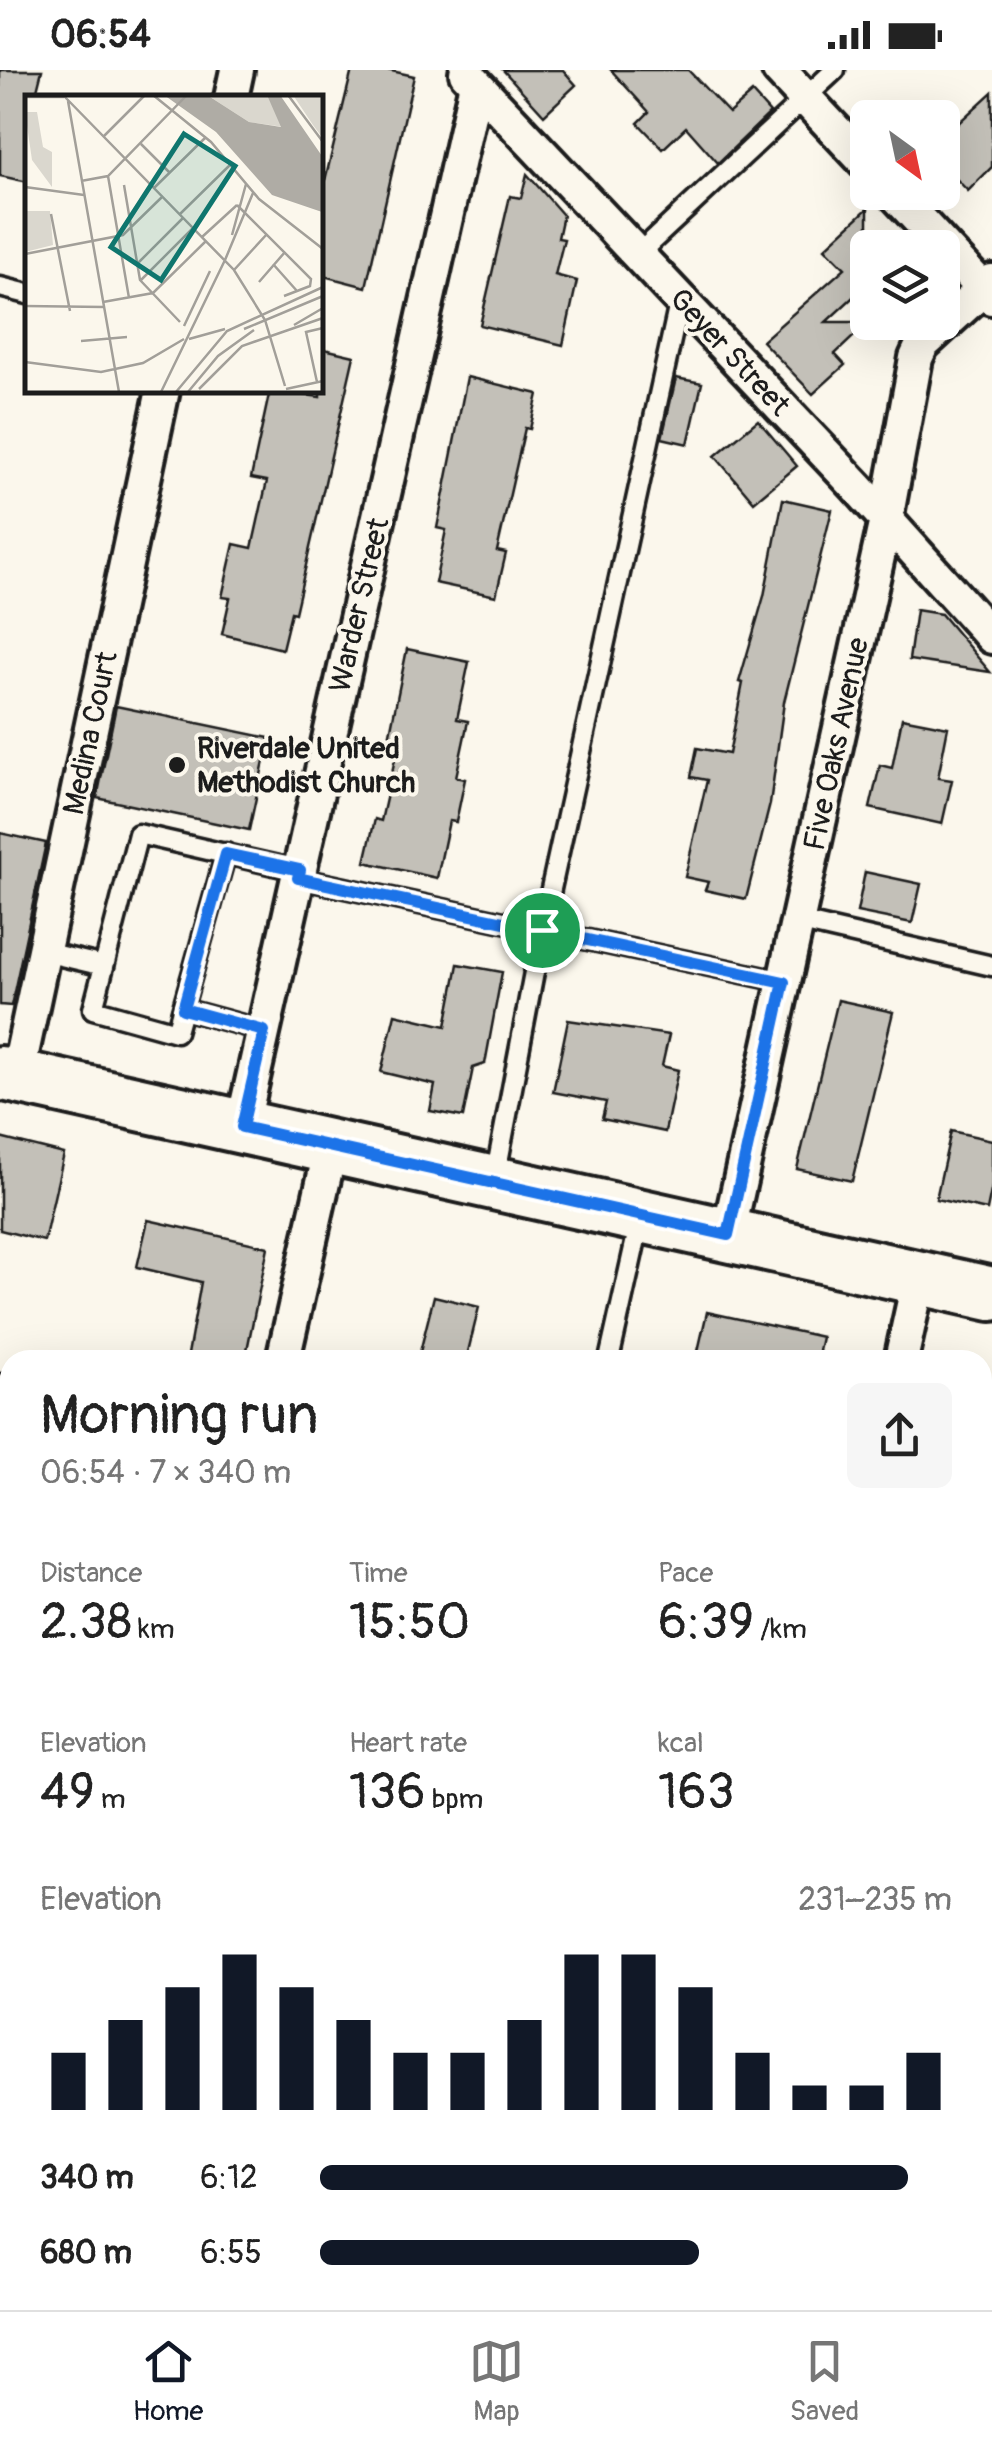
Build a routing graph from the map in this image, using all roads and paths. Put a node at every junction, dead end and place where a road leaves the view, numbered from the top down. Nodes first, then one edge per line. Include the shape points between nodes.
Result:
1 (238, 70) edge
2 (779, 70) edge
3 (835, 70) edge
4 (470, 77) edge
5 (232, 95) edge
6 (805, 98) junction
7 (850, 146) edge
8 (912, 210) edge
9 (638, 254) junction
10 (0, 287) edge
11 (989, 289) edge
12 (25, 293) edge
13 (680, 300) junction
14 (163, 392) edge
15 (886, 520) junction
16 (992, 637) edge
17 (226, 854) junction
18 (299, 874) junction
19 (797, 921) junction
20 (542, 930) junction
21 (44, 952) junction
22 (104, 966) junction
23 (992, 966) edge
24 (784, 982) junction
25 (183, 1009) junction
26 (264, 1031) junction
27 (8, 1075) edge
28 (242, 1127) junction
29 (331, 1147) junction
30 (494, 1183) junction
31 (641, 1216) junction
32 (728, 1235) junction
33 (919, 1278) junction
34 (992, 1294) edge
35 (285, 1350) edge
36 (611, 1350) edge
37 (903, 1350) edge

1 - 5 street
2 - 6 street
3 - 6 lane
4 - 9 street, Geyer Street
4 - 18 street, Warder Street
6 - 7 street
6 - 9 lane
8 - 11 street
9 - 13 street, Geyer Street
10 - 12 lane
11 - 15 street, Five Oaks Avenue via 922,345 916,358
13 - 15 street, Geyer Street
13 - 20 lane
14 - 21 street, Medina Court
15 - 16 street, Geyer Street
15 - 19 street, Five Oaks Avenue
17 - 18 lane
17 - 22 lane via 138,834
17 - 25 lane
18 - 20 lane
18 - 26 street, Warder Street
19 - 23 lane
19 - 24 street, Five Oaks Avenue
20 - 24 lane
20 - 30 lane
21 - 22 lane
21 - 27 street, Medina Court
22 - 25 lane via 93,1009 176,1032
24 - 32 street, Five Oaks Avenue
25 - 26 lane
26 - 28 street, Warder Street
27 - 28 main road
28 - 29 main road
29 - 30 main road
29 - 35 street
30 - 31 main road
31 - 32 main road
31 - 36 lane
32 - 33 main road
33 - 34 main road
33 - 37 street

